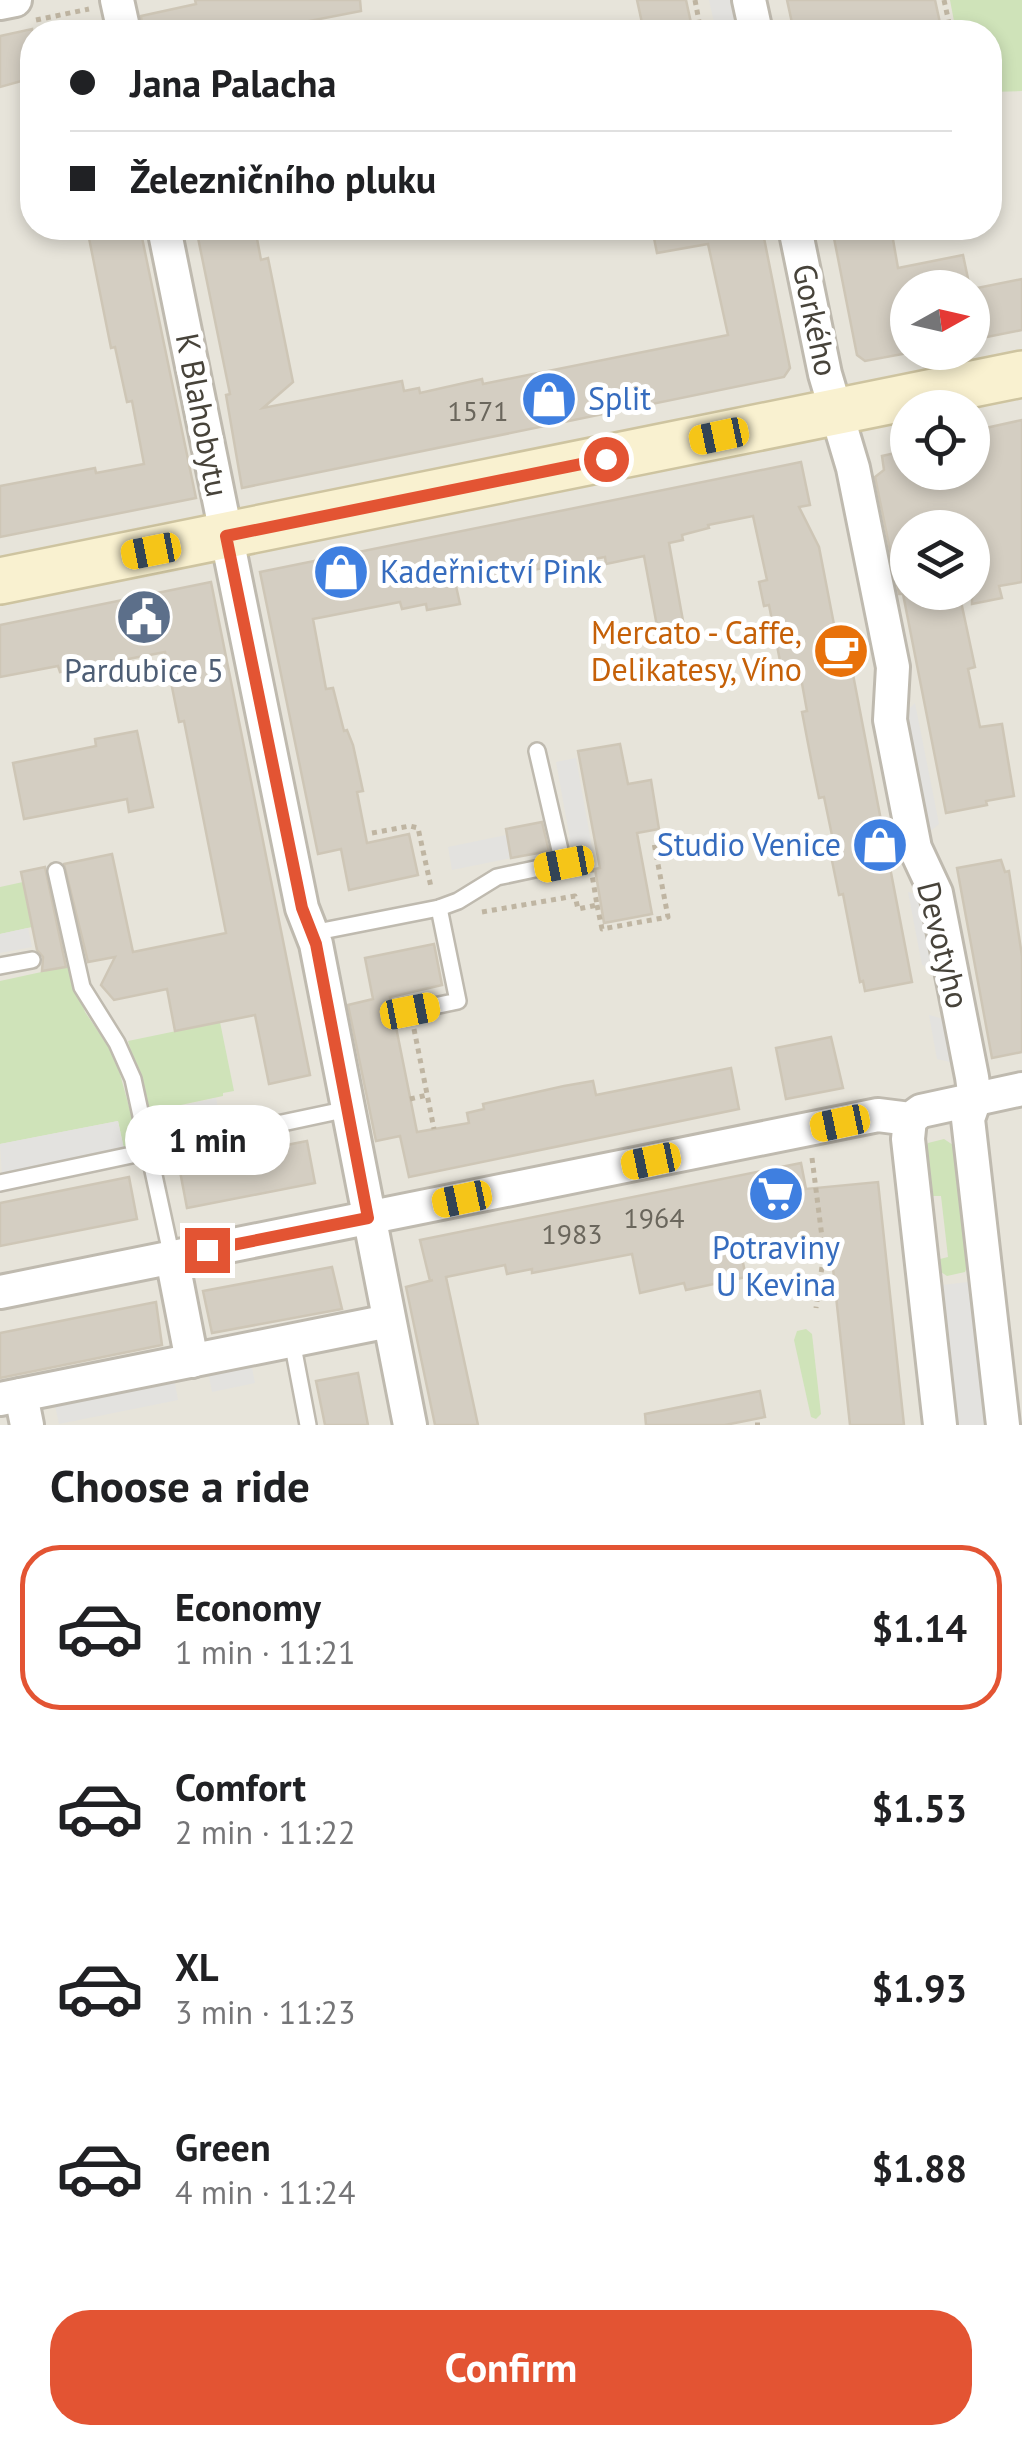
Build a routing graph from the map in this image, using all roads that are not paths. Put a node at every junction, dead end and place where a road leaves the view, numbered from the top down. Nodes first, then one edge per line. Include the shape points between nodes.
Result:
1 (0, 3) edge
2 (24, 10) edge
3 (166, 240) edge
4 (797, 240) edge
5 (1022, 374) edge
6 (836, 412) junction
7 (226, 536) junction
8 (0, 581) edge
9 (537, 750) dead end
10 (56, 871) dead end
11 (437, 908) junction
12 (312, 934) junction
13 (32, 960) dead end
14 (0, 966) edge
15 (410, 1011) road end
16 (1022, 1089) edge
17 (981, 1098) junction
18 (349, 1109) junction
19 (910, 1119) junction
20 (151, 1153) junction
21 (0, 1183) edge
22 (368, 1218) junction
23 (172, 1258) junction
24 (0, 1292) edge
25 (389, 1322) junction
26 (292, 1341) junction
27 (192, 1361) junction
28 (16, 1406) edge
29 (308, 1425) edge
30 (410, 1425) edge
31 (940, 1425) edge
32 (1003, 1425) edge

1 - 2 street
3 - 7 street, K Blahobytu
4 - 6 street, Gorkého
5 - 6 main road
6 - 7 main road
6 - 17 street, Devotyho via 893,667 890,720 912,830 936,894
7 - 8 main road
7 - 12 street, K Blahobytu
9 - 11 lane via 564,864 497,877
10 - 20 lane via 82,987 126,1061
11 - 12 lane
11 - 15 lane via 458,1002
12 - 18 street, K Blahobytu
13 - 14 lane
16 - 17 street
17 - 19 street
17 - 32 street, Devotyho via 968,1119
18 - 20 lane
18 - 22 street, K Blahobytu
19 - 22 street via 878,1115
19 - 31 street
20 - 21 lane
20 - 23 lane
22 - 23 street
22 - 25 street, K Blahobytu
23 - 24 street
23 - 27 street
25 - 26 street
25 - 30 street, K Blahobytu
26 - 27 street
26 - 29 lane
27 - 28 street

